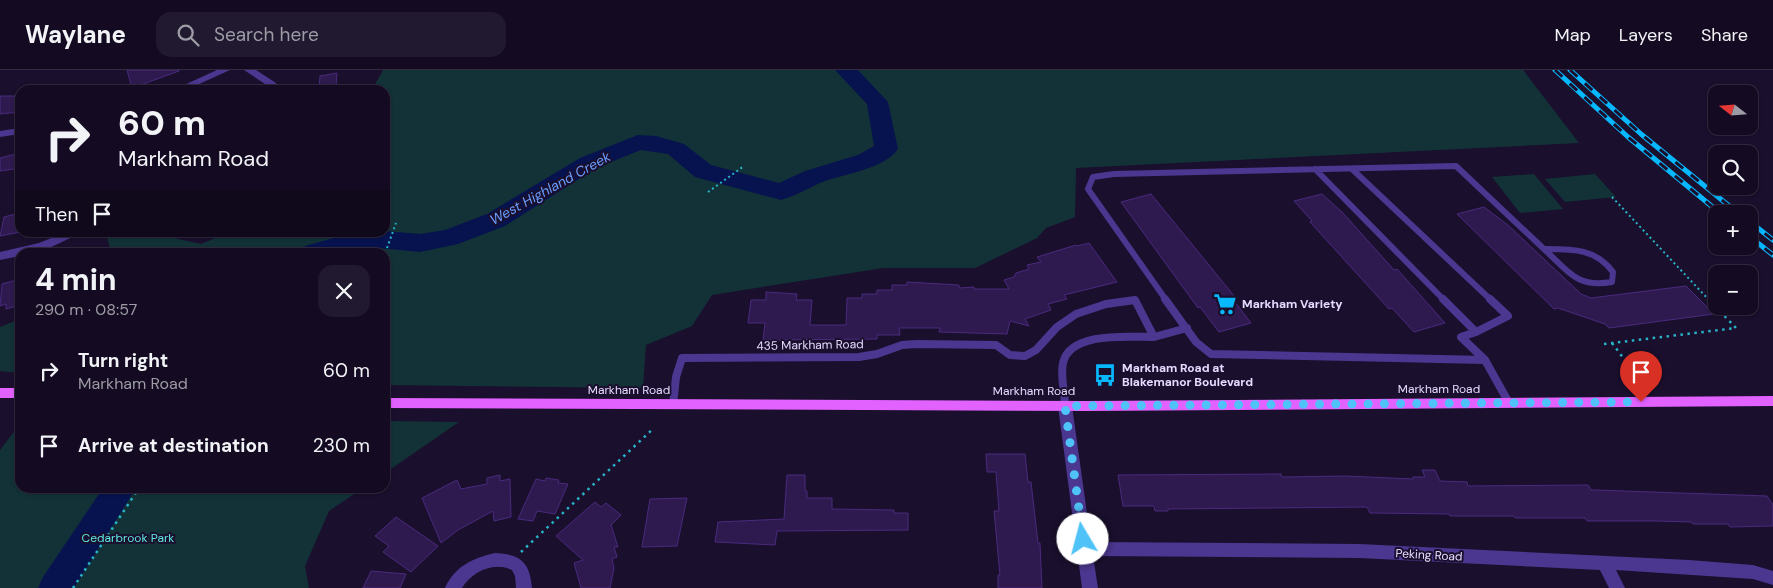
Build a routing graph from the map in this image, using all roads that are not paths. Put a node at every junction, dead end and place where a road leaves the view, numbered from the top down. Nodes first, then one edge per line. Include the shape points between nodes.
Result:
1 (225, 70) edge
2 (249, 70) edge
3 (190, 85) edge
4 (273, 85) edge
5 (15, 132) edge
6 (0, 134) edge
7 (1352, 168) junction
8 (1315, 169) junction
9 (66, 237) edge
10 (36, 248) edge
11 (1543, 249) junction
12 (15, 253) edge
13 (0, 256) edge
14 (1186, 328) junction
15 (1476, 332) junction
16 (1154, 337) junction
17 (1485, 360) junction
18 (0, 393) edge
19 (15, 394) edge
20 (1773, 401) edge
21 (390, 403) edge
22 (1509, 404) junction
23 (673, 405) junction
24 (1065, 406) junction
25 (1084, 550) junction
26 (1605, 565) junction
27 (1773, 578) edge
28 (453, 588) edge
29 (524, 588) edge
30 (1090, 588) edge
31 (1617, 588) edge

1 - 3 street
2 - 4 street
5 - 6 street
7 - 8 lane
7 - 11 lane via 1456,166
7 - 15 lane via 1508,316
8 - 14 lane via 1093,177 1088,189
8 - 15 lane
9 - 10 street
11 - 11 lane via 1577,280 1594,286 1612,282 1614,272 1605,259 1584,250
12 - 13 street
14 - 16 lane
14 - 17 lane via 1211,354
15 - 17 lane via 1461,337
16 - 23 lane, 435 Markham Road via 1135,300 1106,304 1076,314 1051,332 1034,352 1022,356 1008,355 996,345 916,344 860,357 682,358
16 - 24 lane via 1084,340 1068,349 1062,363
17 - 22 lane
18 - 19 main road
20 - 22 main road, Markham Road
21 - 23 main road, Markham Road
22 - 24 main road, Markham Road
23 - 24 main road, Markham Road
24 - 25 street
25 - 26 street, Peking Road via 1359,551
25 - 30 street
26 - 27 street, Peking Road via 1753,572
26 - 31 street
28 - 29 street via 464,572 476,564 500,559 519,568

